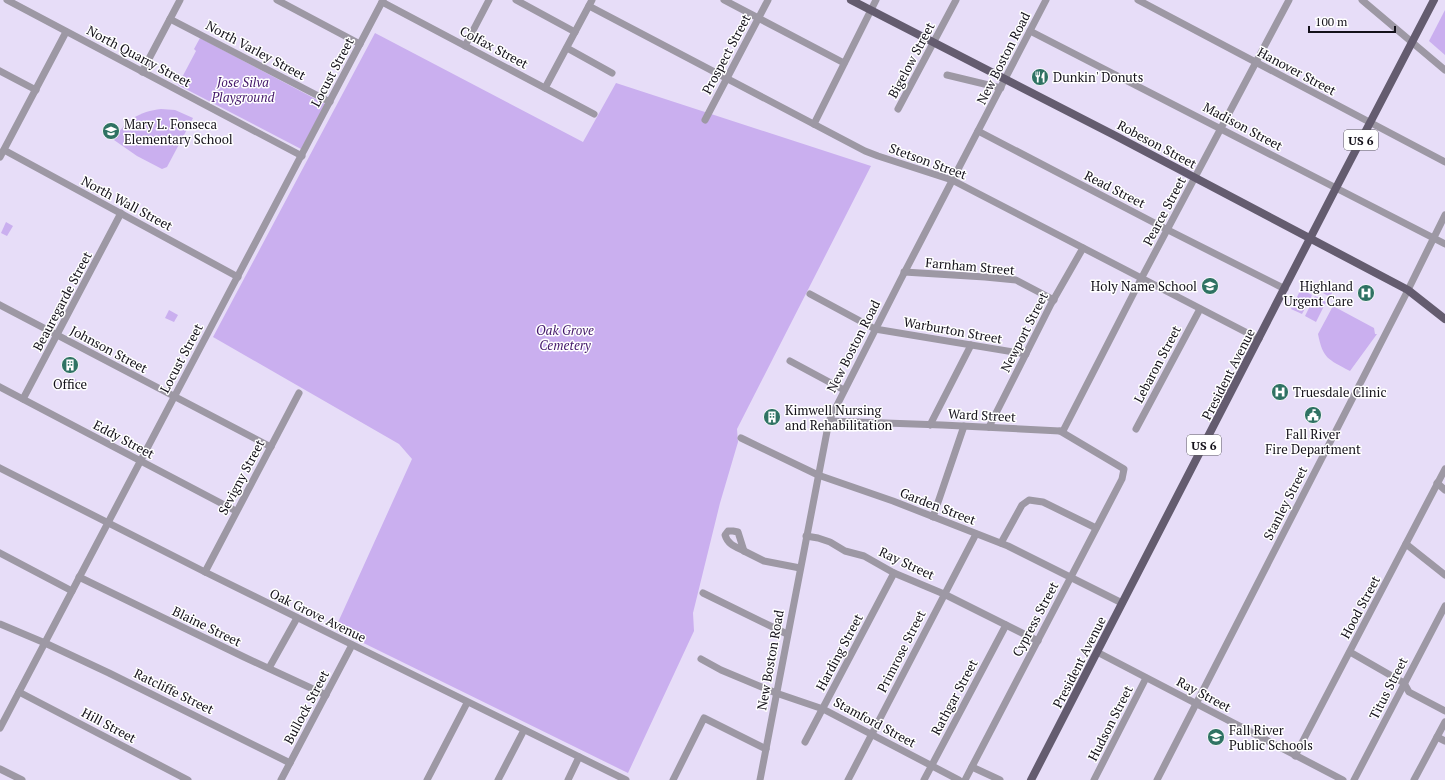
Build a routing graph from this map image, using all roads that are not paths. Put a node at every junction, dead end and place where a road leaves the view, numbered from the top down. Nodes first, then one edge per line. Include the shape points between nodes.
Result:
1 (7, 0) edge
2 (180, 0) edge
3 (489, 0) edge
4 (516, 0) edge
5 (724, 0) edge
6 (768, 0) edge
7 (851, 0) edge
8 (876, 0) edge
9 (956, 0) edge
10 (1046, 0) edge
11 (1138, 0) edge
12 (1289, 0) edge
13 (1362, 0) edge
14 (1434, 0) edge
15 (280, 1) edge
16 (383, 1) edge
17 (590, 3) edge
18 (871, 11) junction
19 (758, 18) junction
20 (170, 19) junction
21 (1030, 31) junction
22 (66, 32) junction
23 (575, 32) junction
24 (934, 43) junction
25 (1412, 43) junction
26 (360, 44) junction
27 (465, 46) junction
28 (567, 48) junction
29 (844, 63) junction
30 (1256, 63) junction
31 (1445, 70) edge
32 (0, 71) edge
33 (142, 72) junction
34 (612, 73) dead end
35 (947, 75) dead end
36 (727, 79) junction
37 (1005, 80) junction
38 (545, 88) junction
39 (1001, 88) junction
40 (36, 90) junction
41 (330, 102) junction
42 (898, 109) dead end
43 (594, 114) dead end
44 (705, 120) dead end
45 (1370, 122) junction
46 (814, 124) junction
47 (1221, 128) junction
48 (978, 131) junction
49 (2, 154) edge
50 (302, 156) junction
51 (1445, 162) edge
52 (1195, 178) junction
53 (952, 180) junction
54 (1336, 188) junction
55 (121, 213) junction
56 (1445, 215) edge
57 (1168, 230) junction
58 (1433, 237) junction
59 (1311, 239) junction
60 (1445, 244) edge
61 (1083, 248) junction
62 (904, 272) junction
63 (238, 276) junction
64 (1141, 279) junction
65 (1285, 289) junction
66 (1408, 290) junction
67 (810, 294) dead end
68 (1054, 300) junction
69 (0, 305) edge
70 (1200, 310) junction
71 (1445, 319) edge
72 (875, 329) junction
73 (57, 335) junction
74 (1259, 339) junction
75 (971, 345) junction
76 (1026, 354) junction
77 (790, 361) dead end
78 (0, 387) edge
79 (844, 390) junction
80 (299, 393) dead end
81 (174, 397) junction
82 (23, 400) junction
83 (829, 421) junction
84 (930, 425) junction
85 (964, 426) junction
86 (988, 427) junction
87 (1136, 429) dead end
88 (1060, 431) junction
89 (741, 438) dead end
90 (271, 447) junction
91 (141, 461) junction
92 (0, 468) edge
93 (1124, 469) joint
94 (1445, 469) edge
95 (818, 475) junction
96 (1438, 484) junction
97 (1445, 490) edge
98 (236, 511) junction
99 (933, 517) junction
100 (108, 524) junction
101 (1096, 528) junction
102 (976, 534) junction
103 (806, 536) junction
104 (1001, 543) junction
105 (1406, 544) junction
106 (744, 551) dead end
107 (0, 553) edge
108 (800, 568) junction
109 (205, 572) junction
110 (894, 573) junction
111 (1445, 575) edge
112 (79, 577) junction
113 (1071, 577) junction
114 (72, 591) junction
115 (703, 593) dead end
116 (944, 594) junction
117 (1122, 604) junction
118 (1445, 606) edge
119 (296, 618) junction
120 (0, 624) edge
121 (1006, 624) junction
122 (787, 634) junction
123 (1038, 641) junction
124 (45, 643) junction
125 (352, 645) junction
126 (1097, 652) junction
127 (1350, 652) junction
128 (701, 659) dead end
129 (268, 668) junction
130 (1146, 678) junction
131 (1404, 682) junction
132 (19, 692) junction
133 (776, 693) junction
134 (326, 695) junction
135 (467, 702) junction
136 (1196, 703) junction
137 (823, 709) junction
138 (1445, 711) edge
139 (1445, 722) edge
140 (0, 728) edge
141 (524, 730) junction
142 (872, 734) junction
143 (1437, 736) junction
144 (1445, 741) edge
145 (805, 742) dead end
146 (766, 749) junction
147 (1295, 756) junction
148 (579, 758) junction
149 (290, 762) junction
150 (931, 766) junction
151 (972, 767) junction
152 (0, 769) edge
153 (22, 780) edge
154 (188, 780) edge
155 (281, 780) edge
156 (427, 780) edge
157 (498, 780) edge
158 (568, 780) edge
159 (626, 780) edge
160 (673, 780) edge
161 (760, 780) edge
162 (848, 780) edge
163 (924, 780) edge
164 (959, 780) edge
165 (965, 780) edge
166 (1000, 780) edge
167 (1031, 780) edge
168 (1094, 780) edge
169 (1157, 780) edge
170 (1343, 780) edge
171 (1354, 780) edge
172 (1414, 780) edge

1 - 22 street, North Quarry Street
2 - 20 street
3 - 27 street
4 - 23 street
5 - 19 street
6 - 19 street, Prospect Street
7 - 18 main road, Robeson Street
8 - 18 street
9 - 24 street, Bigelow Street
10 - 21 street, New Boston Road
11 - 30 street, Hanover Street
12 - 30 street, Pearce Street
13 - 25 street
14 - 25 main road, President Avenue / US 6
15 - 26 street
16 - 26 street, Locust Street
16 - 27 street, Colfax Street
17 - 23 street
17 - 36 street, Stetson Street
18 - 24 main road, Robeson Street
18 - 29 street
19 - 29 street
19 - 36 street, Prospect Street
20 - 33 street
20 - 41 street, North Varley Street
21 - 37 street, New Boston Road
21 - 47 street, Madison Street
22 - 33 street, North Quarry Street
22 - 40 street
23 - 28 street
24 - 37 main road, Robeson Street
24 - 42 street, Bigelow Street
25 - 31 street
25 - 45 main road, President Avenue / US 6
26 - 41 street, Locust Street
27 - 38 street, Colfax Street
28 - 34 street
28 - 38 street
29 - 46 street
30 - 45 street, Hanover Street
30 - 47 street, Pearce Street
32 - 40 street
33 - 50 street, North Quarry Street
35 - 39 street
36 - 44 street, Prospect Street
36 - 46 street, Stetson Street
37 - 39 street, New Boston Road
37 - 52 main road, Robeson Street
38 - 43 street, Colfax Street
39 - 48 street, New Boston Road
40 - 49 street
41 - 50 street, Locust Street
45 - 51 street, Hanover Street
45 - 54 main road, President Avenue / US 6
46 - 53 street, Stetson Street via 878,156
47 - 52 street, Pearce Street
47 - 54 street, Madison Street
48 - 53 street, New Boston Road
48 - 57 street, Read Street
49 - 55 street, North Wall Street
50 - 63 street, Locust Street
52 - 57 street, Pearce Street
52 - 59 main road, Robeson Street
53 - 61 street, Stetson Street
53 - 62 street, New Boston Road
54 - 58 street, Madison Street
54 - 59 main road, President Avenue / US 6
55 - 63 street, North Wall Street
55 - 73 street, Beauregarde Street
56 - 58 street, Stanley Street
57 - 64 street, Pearce Street
57 - 65 street, Read Street
58 - 60 street, Madison Street
58 - 66 street, Stanley Street
59 - 65 main road, President Avenue / US 6
59 - 66 main road, Robeson Street
61 - 64 street, Stetson Street
61 - 68 street, Newport Street
62 - 68 street, Farnham Street via 1016,280
62 - 72 street, New Boston Road
63 - 81 street, Locust Street
64 - 70 street, Stetson Street
64 - 88 street, Pearce Street via 1063,431
65 - 74 main road, President Avenue / US 6
66 - 71 main road, Robeson Street
66 - 136 street, Stanley Street
67 - 72 street, Warburton Street
68 - 76 street, Newport Street
69 - 73 street, Johnson Street
70 - 74 street, Stetson Street
70 - 87 street, Lebaron Street
72 - 75 street, Warburton Street
72 - 79 street, New Boston Road
73 - 81 street, Johnson Street
73 - 82 street, Beauregarde Street
74 - 117 main road, President Avenue / US 6
75 - 76 street, Warburton Street
75 - 84 street
76 - 86 street, Newport Street
77 - 79 street
78 - 82 street, Eddy Street
79 - 83 street, New Boston Road
80 - 90 street, Sevigny Street
81 - 90 street, Johnson Street
81 - 91 street, Locust Street
82 - 91 street, Eddy Street
83 - 84 street, Ward Street
83 - 95 street, New Boston Road
84 - 85 street, Ward Street
85 - 86 street, Ward Street
85 - 99 street
86 - 88 street, Ward Street
88 - 93 street, Ward Street
89 - 95 street, Garden Street
90 - 98 street, Sevigny Street
91 - 98 street, Eddy Street
91 - 100 street, Locust Street
92 - 100 street, Oak Grove Avenue
93 - 101 street, Cypress Street via 1122,479
94 - 96 street, Hood Street
95 - 99 street, Garden Street
95 - 103 street, New Boston Road
96 - 97 street
96 - 105 street, Hood Street
98 - 109 street, Sevigny Street
99 - 102 street, Garden Street
100 - 109 street, Oak Grove Avenue
100 - 112 street, Locust Street
101 - 104 street via 1043,502 1029,500 1022,505
101 - 113 street, Cypress Street
102 - 104 street, Garden Street
102 - 116 street, Primrose Street
103 - 108 street, New Boston Road
103 - 110 street, Ray Street via 830,542 845,551 864,556
104 - 113 street, Garden Street
105 - 111 street
105 - 127 street, Hood Street
106 - 108 street via 764,561
107 - 114 street
108 - 122 street, New Boston Road
109 - 119 street, Oak Grove Avenue
110 - 116 street, Ray Street
110 - 137 street, Harding Street
112 - 114 street, Locust Street
112 - 129 street, Blaine Street
113 - 117 street, Garden Street
113 - 123 street, Cypress Street
114 - 124 street, Locust Street
115 - 122 street
116 - 121 street, Ray Street
116 - 142 street, Primrose Street
117 - 126 main road, President Avenue / US 6
118 - 131 street, Titus Street
119 - 125 street, Oak Grove Avenue
119 - 129 street
120 - 124 street, Ratcliffe Street
121 - 123 street, Ray Street
121 - 150 street, Rathgar Street
122 - 133 street, New Boston Road
123 - 151 street, Cypress Street
124 - 132 street, Locust Street
124 - 149 street, Ratcliffe Street
125 - 134 street, Bullock Street
125 - 135 street, Oak Grove Avenue
126 - 130 street, Ray Street
126 - 167 main road, President Avenue / US 6
127 - 131 street
127 - 147 street, Hood Street
128 - 133 street, Stamford Street
129 - 134 street, Blaine Street
130 - 136 street, Ray Street
130 - 168 street, Hudson Street
131 - 138 street via 1409,692
131 - 171 street, Titus Street
132 - 140 street, Locust Street
132 - 154 street, Hill Street
133 - 137 street, Stamford Street
133 - 146 street, New Boston Road
134 - 149 street, Bullock Street
135 - 141 street, Oak Grove Avenue
135 - 156 street
136 - 147 street, Ray Street
136 - 169 street, Stanley Street
137 - 142 street, Stamford Street
137 - 145 street, Harding Street
139 - 143 street
141 - 148 street, Oak Grove Avenue
141 - 157 street
142 - 150 street, Stamford Street
142 - 162 street, Primrose Street
143 - 144 street
143 - 172 street
146 - 160 street via 704,718
146 - 161 street, New Boston Road
147 - 170 street, Ray Street
148 - 158 street
148 - 159 street, Oak Grove Avenue
149 - 155 street, Bullock Street
150 - 163 street, Rathgar Street
150 - 164 street, Stamford Street
151 - 165 street, Cypress Street
151 - 166 street
152 - 153 street

